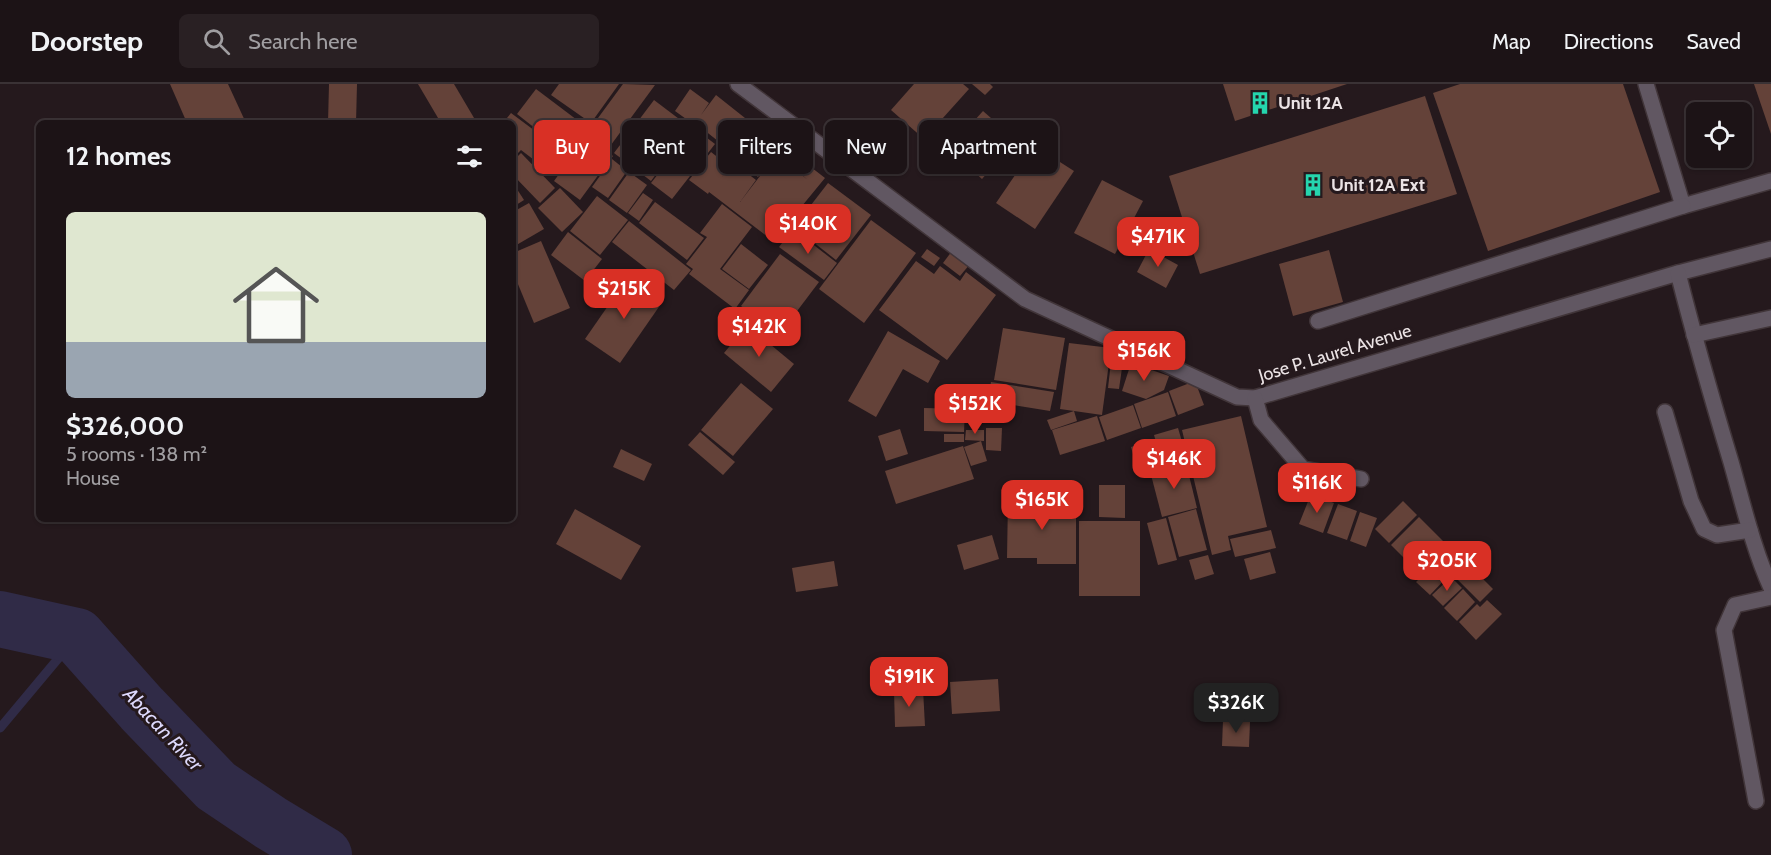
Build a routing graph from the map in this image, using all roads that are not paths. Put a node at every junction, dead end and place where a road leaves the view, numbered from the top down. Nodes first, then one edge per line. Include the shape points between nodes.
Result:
1 (738, 84) edge
2 (1646, 84) edge
3 (1771, 181) edge
4 (1683, 206) junction
5 (1771, 249) edge
6 (1678, 273) junction
7 (1771, 318) edge
8 (1318, 321) dead end
9 (1694, 334) junction
10 (1255, 398) junction
11 (1665, 411) dead end
12 (1361, 479) dead end
13 (1750, 530) junction
14 (1771, 588) edge
15 (1771, 597) edge
16 (1756, 801) dead end

1 - 10 street, Jose P. Laurel Avenue via 1025,298 1237,397
2 - 4 street
3 - 4 street
4 - 8 street
5 - 6 street, Jose P. Laurel Avenue
6 - 9 street
6 - 10 street, Jose P. Laurel Avenue
7 - 9 street
9 - 13 street
10 - 12 street via 1262,420 1303,469
11 - 13 street via 1691,501 1704,529 1718,535
13 - 14 street
15 - 16 street via 1735,605 1724,630

